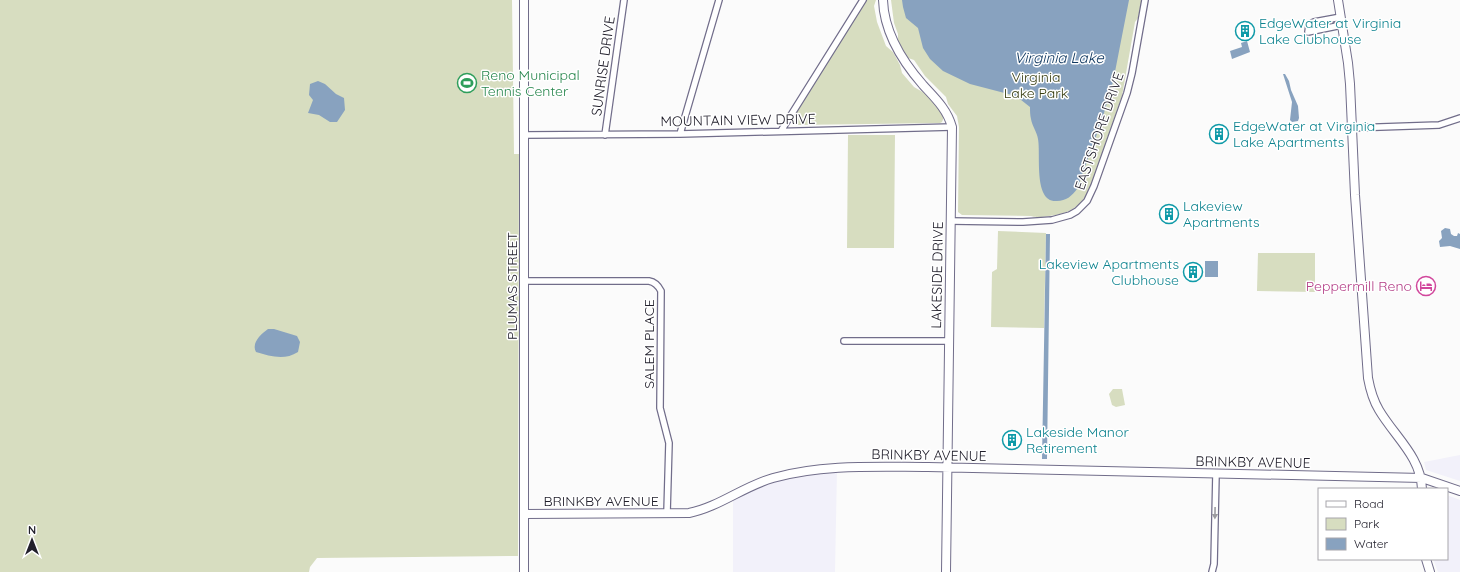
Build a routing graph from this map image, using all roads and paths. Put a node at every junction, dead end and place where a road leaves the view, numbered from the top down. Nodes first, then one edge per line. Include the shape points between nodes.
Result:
1 (524, 0) edge
2 (624, 0) edge
3 (718, 0) edge
4 (863, 0) edge
5 (884, 0) edge
6 (1145, 0) edge
7 (1338, 0) edge
8 (1342, 21) junction
9 (1460, 118) edge
10 (952, 127) junction
11 (1352, 128) junction
12 (781, 130) junction
13 (605, 134) junction
14 (680, 134) junction
15 (525, 135) junction
16 (951, 221) junction
17 (525, 281) junction
18 (844, 341) dead end
19 (949, 341) junction
20 (948, 468) junction
21 (1216, 474) junction
22 (1422, 478) junction
23 (1422, 488) edge
24 (1460, 491) edge
25 (667, 513) junction
26 (524, 514) junction
27 (1426, 560) edge
28 (524, 572) edge
29 (946, 572) edge
30 (1212, 572) edge
31 (1430, 572) edge

1 - 15 street, PLUMAS STREET
2 - 13 street, SUNRISE DRIVE
3 - 14 street
4 - 12 street
5 - 10 street, LAKESIDE DRIVE via 886,25 895,46 915,75 943,107
6 - 16 street, EASTSHORE DRIVE via 1127,93 1087,201 1070,216 1052,220
7 - 8 street
8 - 8 street via 1314,22 1309,25 1308,32
8 - 11 street via 1350,77
9 - 11 street via 1439,125
10 - 12 street, MOUNTAIN VIEW DRIVE
10 - 16 street, LAKESIDE DRIVE
11 - 22 street via 1354,195 1368,378 1379,410 1412,455
12 - 14 street, MOUNTAIN VIEW DRIVE
13 - 14 street, MOUNTAIN VIEW DRIVE
13 - 15 street, MOUNTAIN VIEW DRIVE
15 - 17 street, PLUMAS STREET
16 - 19 street, LAKESIDE DRIVE
17 - 25 street, SALEM PLACE via 649,281 659,286 660,408 669,443
17 - 26 street, PLUMAS STREET
18 - 19 street
19 - 20 street, LAKESIDE DRIVE
20 - 21 street, BRINKBY AVENUE
20 - 25 street, BRINKBY AVENUE via 849,468 808,471 753,485 699,511
20 - 29 street, LAKESIDE DRIVE
21 - 22 street, BRINKBY AVENUE
21 -> 30 street
22 - 23 street
22 - 24 street, BRINKBY AVENUE
25 - 26 street, BRINKBY AVENUE
26 - 28 street, PLUMAS STREET
27 - 31 street

